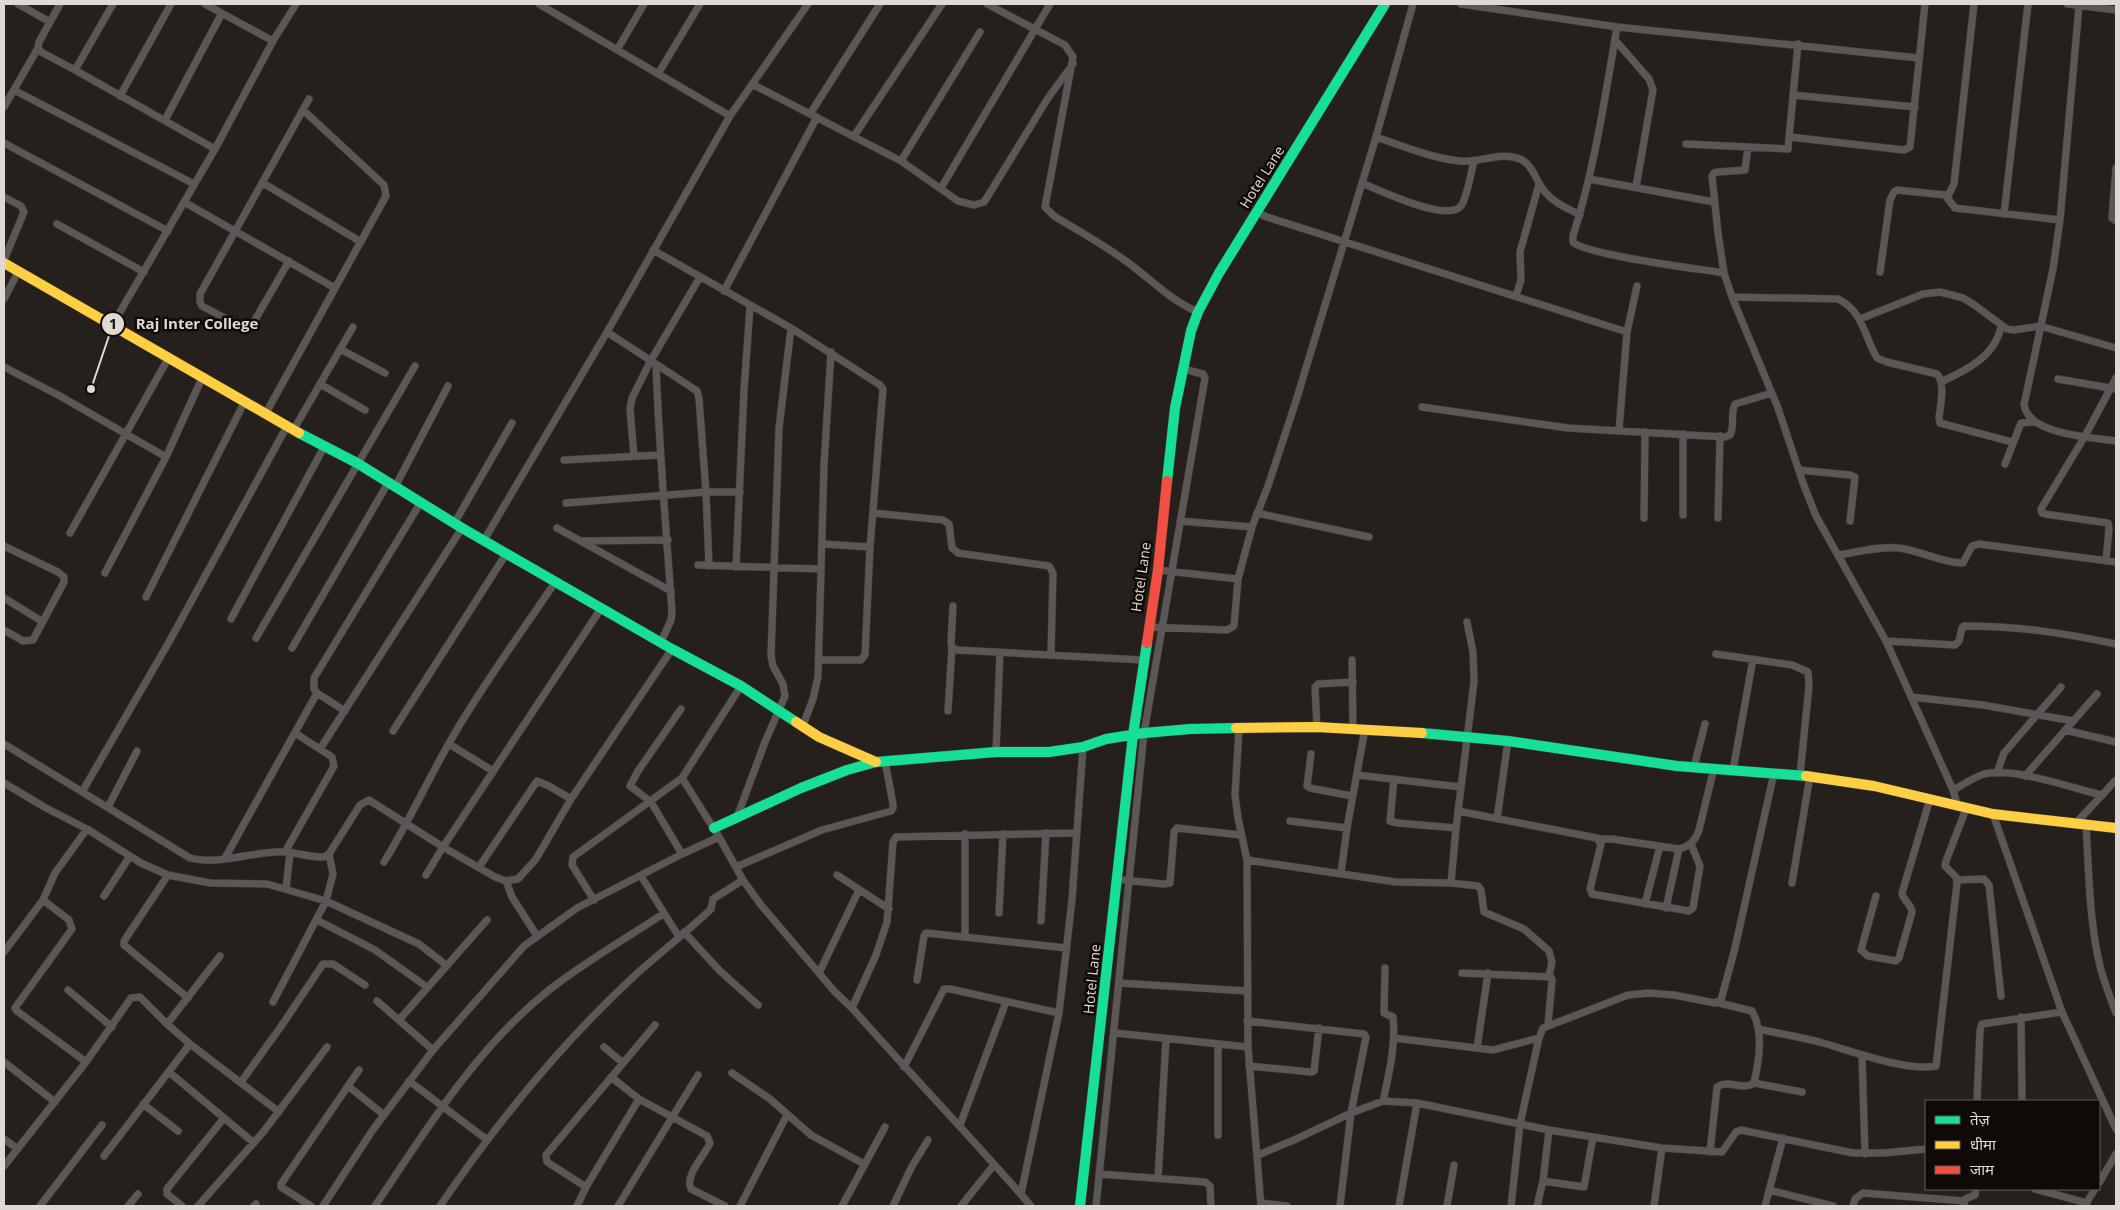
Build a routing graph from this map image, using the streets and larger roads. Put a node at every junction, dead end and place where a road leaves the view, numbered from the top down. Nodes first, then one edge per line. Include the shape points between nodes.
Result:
1 (18, 4) edge
2 (60, 4) edge
3 (113, 4) edge
4 (171, 4) edge
5 (204, 4) edge
6 (296, 4) edge
7 (539, 4) edge
8 (644, 4) edge
9 (700, 4) edge
10 (808, 4) edge
11 (880, 4) edge
12 (942, 4) edge
13 (987, 4) edge
14 (1050, 4) edge
15 (1385, 4) edge
16 (1413, 4) edge
17 (1461, 4) edge
18 (1925, 4) edge
19 (1974, 4) edge
20 (2028, 4) edge
21 (2067, 4) edge
22 (2079, 6) junction
23 (2114, 8) edge
24 (222, 13) junction
25 (50, 22) junction
26 (1617, 27) junction
27 (1035, 29) junction
28 (980, 32) dead end
29 (1615, 40) junction
30 (273, 41) junction
31 (1798, 44) junction
32 (38, 48) junction
33 (618, 50) junction
34 (1919, 58) junction
35 (1073, 64) junction
36 (76, 70) junction
37 (658, 74) junction
38 (752, 84) junction
39 (14, 90) junction
40 (1793, 94) junction
41 (120, 96) junction
42 (309, 99) dead end
43 (4, 107) edge
44 (1915, 107) junction
45 (303, 110) junction
46 (730, 116) junction
47 (814, 116) junction
48 (165, 120) junction
49 (854, 136) junction
50 (1376, 137) junction
51 (1790, 137) junction
52 (4, 143) edge
53 (1686, 144) dead end
54 (1748, 147) junction
55 (215, 149) junction
56 (901, 161) junction
57 (1474, 161) junction
58 (2116, 168) edge
59 (1590, 180) junction
60 (263, 183) junction
61 (1362, 183) junction
62 (194, 184) junction
63 (1539, 184) junction
64 (1636, 186) junction
65 (940, 188) junction
66 (1945, 195) junction
67 (4, 197) edge
68 (184, 202) junction
69 (1714, 202) junction
70 (1580, 214) junction
71 (2004, 214) junction
72 (1262, 215) junction
73 (2060, 220) junction
74 (2116, 221) edge
75 (57, 224) dead end
76 (168, 231) junction
77 (236, 231) junction
78 (361, 242) junction
79 (1345, 242) junction
80 (653, 250) junction
81 (4, 261) edge
82 (288, 261) junction
83 (18, 272) junction
84 (144, 272) junction
85 (1880, 272) dead end
86 (1724, 273) junction
87 (700, 277) junction
88 (1637, 286) dead end
89 (335, 288) junction
90 (724, 291) junction
91 (1516, 296) junction
92 (1732, 297) junction
93 (4, 298) edge
94 (750, 307) junction
95 (1198, 312) junction
96 (1860, 319) junction
97 (113, 324) junction
98 (2040, 326) junction
99 (353, 327) dead end
100 (2001, 327) junction
101 (791, 328) junction
102 (607, 332) junction
103 (1627, 332) junction
104 (2116, 348) edge
105 (340, 349) junction
106 (831, 352) junction
107 (169, 357) junction
108 (654, 364) junction
109 (415, 366) dead end
110 (4, 367) edge
111 (1190, 370) junction
112 (385, 373) dead end
113 (203, 376) junction
114 (2116, 378) edge
115 (2058, 379) dead end
116 (1941, 382) junction
117 (320, 384) junction
118 (448, 386) dead end
119 (2114, 389) edge
120 (1772, 393) junction
121 (245, 400) junction
122 (1422, 407) dead end
123 (365, 410) dead end
124 (266, 413) junction
125 (512, 422) dead end
126 (2034, 422) junction
127 (291, 428) junction
128 (1619, 430) junction
129 (1645, 432) junction
130 (1683, 434) junction
131 (126, 435) junction
132 (1720, 436) junction
133 (2085, 436) junction
134 (2116, 441) edge
135 (2012, 442) junction
136 (324, 446) junction
137 (660, 455) junction
138 (634, 456) junction
139 (166, 457) junction
140 (564, 460) dead end
141 (357, 464) junction
142 (2005, 464) dead end
143 (1799, 470) junction
144 (392, 485) junction
145 (706, 492) junction
146 (740, 492) junction
147 (665, 495) junction
148 (421, 502) junction
149 (566, 503) dead end
150 (873, 513) junction
151 (1257, 513) junction
152 (1683, 515) dead end
153 (1644, 518) dead end
154 (1718, 518) dead end
155 (1180, 520) junction
156 (1850, 521) dead end
157 (458, 525) junction
158 (1252, 526) junction
159 (557, 528) dead end
160 (70, 533) dead end
161 (1369, 537) dead end
162 (484, 540) junction
163 (668, 540) junction
164 (581, 541) junction
165 (823, 544) junction
166 (4, 546) edge
167 (870, 546) junction
168 (506, 554) junction
169 (1839, 555) junction
170 (2106, 561) junction
171 (2116, 562) edge
172 (698, 565) dead end
173 (709, 566) junction
174 (736, 567) junction
175 (774, 567) junction
176 (821, 569) junction
177 (1165, 570) junction
178 (105, 573) dead end
179 (1238, 579) junction
180 (556, 581) junction
181 (671, 591) junction
182 (146, 596) dead end
183 (4, 598) edge
184 (952, 606) dead end
185 (602, 607) junction
186 (231, 619) dead end
187 (43, 622) junction
188 (1467, 622) dead end
189 (1156, 627) junction
190 (4, 630) edge
191 (256, 638) dead end
192 (1886, 641) junction
193 (661, 642) junction
194 (2116, 644) edge
195 (952, 647) junction
196 (292, 648) dead end
197 (672, 649) junction
198 (1000, 652) junction
199 (1716, 654) dead end
200 (1051, 655) junction
201 (1753, 659) junction
202 (819, 660) junction
203 (1143, 660) junction
204 (1352, 660) dead end
205 (1353, 682) junction
206 (741, 686) junction
207 (2061, 688) dead end
208 (318, 693) junction
209 (2097, 694) dead end
210 (1911, 697) junction
211 (681, 709) dead end
212 (779, 710) junction
213 (948, 711) dead end
214 (345, 712) junction
215 (2038, 714) junction
216 (2073, 722) junction
217 (1705, 724) dead end
218 (1317, 727) junction
219 (802, 728) junction
220 (1239, 729) junction
221 (1353, 729) junction
222 (1364, 729) junction
223 (2065, 730) junction
224 (393, 731) dead end
225 (295, 733) junction
226 (1138, 734) junction
227 (1467, 736) junction
228 (1508, 740) junction
229 (2116, 742) edge
230 (4, 744) edge
231 (449, 744) junction
232 (1082, 747) junction
233 (320, 750) junction
234 (137, 751) dead end
235 (996, 752) junction
236 (1310, 754) dead end
237 (880, 761) junction
238 (1694, 767) junction
239 (1714, 768) junction
240 (1733, 770) junction
241 (493, 771) junction
242 (1774, 773) junction
243 (1997, 773) junction
244 (1357, 775) junction
245 (1805, 776) junction
246 (2025, 776) junction
247 (682, 778) junction
248 (1394, 779) junction
249 (2116, 780) edge
250 (4, 783) edge
251 (1461, 787) junction
252 (1953, 790) junction
253 (82, 792) junction
254 (2102, 795) junction
255 (1352, 796) junction
256 (571, 799) junction
257 (1930, 799) junction
258 (651, 802) junction
259 (108, 807) junction
260 (1962, 808) junction
261 (1458, 811) junction
262 (1993, 814) junction
263 (737, 817) junction
264 (1497, 819) junction
265 (1290, 821) dead end
266 (2081, 824) junction
267 (407, 825) junction
268 (1347, 828) junction
269 (1456, 828) junction
270 (2116, 828) edge
271 (87, 829) junction
272 (716, 833) junction
273 (1046, 833) junction
274 (1075, 833) junction
275 (965, 834) junction
276 (1003, 834) junction
277 (1241, 835) junction
278 (1599, 839) junction
279 (1691, 844) junction
280 (1660, 846) junction
281 (443, 847) junction
282 (1679, 849) junction
283 (288, 852) junction
284 (329, 854) junction
285 (682, 854) junction
286 (130, 856) junction
287 (225, 858) junction
288 (1247, 860) junction
289 (384, 862) dead end
290 (479, 867) junction
291 (736, 867) junction
292 (1341, 872) junction
293 (168, 874) junction
294 (426, 875) dead end
295 (837, 875) dead end
296 (641, 876) junction
297 (743, 880) junction
298 (1122, 880) junction
299 (1957, 880) junction
300 (506, 881) junction
301 (1451, 883) junction
302 (1792, 883) dead end
303 (286, 889) junction
304 (859, 890) junction
305 (104, 896) dead end
306 (1876, 896) dead end
307 (43, 900) junction
308 (594, 900) junction
309 (326, 901) junction
310 (1646, 904) junction
311 (1666, 908) junction
312 (889, 909) junction
313 (999, 913) dead end
314 (663, 914) junction
315 (317, 920) junction
316 (487, 920) dead end
317 (1041, 921) dead end
318 (681, 935) junction
319 (537, 936) junction
320 (965, 937) junction
321 (1067, 948) junction
322 (4, 952) edge
323 (220, 956) dead end
324 (446, 965) junction
325 (1386, 968) dead end
326 (819, 973) junction
327 (1462, 973) dead end
328 (1488, 973) junction
329 (1548, 976) junction
330 (917, 980) dead end
331 (1119, 983) junction
332 (365, 985) dead end
333 (427, 987) junction
334 (68, 990) dead end
335 (1247, 990) junction
336 (2001, 996) dead end
337 (188, 998) junction
338 (377, 1001) dead end
339 (273, 1002) dead end
340 (1006, 1002) junction
341 (1719, 1003) junction
342 (758, 1005) dead end
343 (852, 1008) junction
344 (2062, 1012) junction
345 (1059, 1013) junction
346 (2116, 1013) edge
347 (2021, 1018) junction
348 (399, 1020) junction
349 (1247, 1021) junction
350 (167, 1024) junction
351 (655, 1025) dead end
352 (1548, 1026) junction
353 (112, 1028) junction
354 (1319, 1028) junction
355 (1759, 1029) junction
356 (1115, 1033) junction
357 (1394, 1038) junction
358 (1539, 1038) junction
359 (1166, 1039) junction
360 (190, 1044) junction
361 (1218, 1045) junction
362 (327, 1047) dead end
363 (604, 1047) dead end
364 (1248, 1047) junction
365 (1477, 1048) junction
366 (433, 1050) junction
367 (1862, 1055) junction
368 (4, 1062) edge
369 (86, 1062) junction
370 (624, 1063) junction
371 (1249, 1066) junction
372 (904, 1067) junction
373 (359, 1070) dead end
374 (169, 1072) junction
375 (732, 1073) dead end
376 (698, 1075) dead end
377 (610, 1077) junction
378 (409, 1081) junction
379 (241, 1082) junction
380 (1754, 1084) junction
381 (348, 1086) junction
382 (1802, 1092) dead end
383 (639, 1099) junction
384 (1976, 1100) edge
385 (2022, 1100) edge
386 (1383, 1101) junction
387 (55, 1102) junction
388 (1417, 1103) junction
389 (143, 1104) junction
390 (442, 1107) junction
391 (279, 1112) junction
392 (1351, 1113) junction
393 (384, 1115) junction
394 (787, 1115) junction
395 (672, 1117) junction
396 (224, 1118) junction
397 (1520, 1124) junction
398 (102, 1125) dead end
399 (960, 1125) junction
400 (886, 1127) dead end
401 (2116, 1129) edge
402 (1549, 1130) junction
403 (178, 1131) dead end
404 (1218, 1135) dead end
405 (1592, 1137) junction
406 (1783, 1138) junction
407 (486, 1139) junction
408 (4, 1140) edge
409 (928, 1140) dead end
410 (254, 1143) junction
411 (1662, 1148) junction
412 (18, 1149) junction
413 (1925, 1149) edge
414 (1710, 1152) junction
415 (1864, 1154) junction
416 (2116, 1154) edge
417 (1258, 1155) junction
418 (104, 1156) dead end
419 (864, 1164) junction
420 (994, 1165) junction
421 (1454, 1165) dead end
422 (4, 1166) edge
423 (1099, 1174) junction
424 (1158, 1178) junction
425 (1543, 1181) junction
426 (2100, 1181) edge
427 (586, 1186) junction
428 (1769, 1190) junction
429 (1976, 1190) edge
430 (2038, 1190) edge
431 (2094, 1190) edge
432 (138, 1194) dead end
433 (1021, 1194) junction
434 (1261, 1204) edge
435 (1964, 1204) edge
436 (2086, 1204) edge
437 (40, 1206) edge
438 (128, 1206) edge
439 (182, 1206) edge
440 (198, 1206) edge
441 (311, 1206) edge
442 (324, 1206) edge
443 (375, 1206) edge
444 (440, 1206) edge
445 (577, 1206) edge
446 (618, 1206) edge
447 (725, 1206) edge
448 (740, 1206) edge
449 (844, 1206) edge
450 (893, 1206) edge
451 (961, 1206) edge
452 (1031, 1206) edge
453 (1080, 1206) edge
454 (1096, 1206) edge
455 (1211, 1206) edge
456 (1287, 1206) edge
457 (1340, 1206) edge
458 (1398, 1206) edge
459 (1447, 1206) edge
460 (1511, 1206) edge
461 (1537, 1206) edge
462 (1654, 1206) edge
463 (1765, 1206) edge
464 (1833, 1206) edge
465 (1853, 1206) edge

1 - 25 street
2 - 25 street
3 - 36 street
4 - 41 street
5 - 24 street
6 - 30 street
7 - 33 street
8 - 33 street
9 - 37 street
10 - 38 street
11 - 47 street
12 - 49 street
13 - 27 street
14 - 27 street
15 - 72 street, Hotel Lane
16 - 50 street
17 - 26 street
18 - 34 street
19 - 66 street via 1954,184
20 - 71 street
21 - 22 street
22 - 23 street
22 - 73 street
24 - 30 street
24 - 48 street
25 - 32 street
26 - 29 street
26 - 31 street
27 - 35 street via 1065,45 1073,57
27 - 65 street
28 - 56 street
29 - 59 street
29 - 64 street via 1649,79 1653,90
30 - 55 street
31 - 34 street
31 - 40 street
32 - 36 street
32 - 39 street
33 - 37 street
34 - 44 street
35 - 65 street via 1048,98 984,202 968,205
35 - 95 street via 1045,206 1054,216 1122,258 1168,296
36 - 41 street
37 - 46 street
38 - 46 street
38 - 47 street
39 - 43 street
39 - 62 street
40 - 44 street
40 - 51 street
41 - 48 street
42 - 45 street
44 - 51 street via 1912,142 1904,150
45 - 60 street
45 - 78 street via 384,185 384,202
46 - 80 street
47 - 49 street
47 - 90 street
48 - 55 street
49 - 56 street
50 - 57 street via 1438,157
50 - 61 street
51 - 54 street via 1788,149
52 - 76 street
53 - 54 street
54 - 69 street via 1745,170 1714,173
55 - 62 street
56 - 65 street
57 - 61 street via 1462,205 1455,210 1427,208
57 - 63 street via 1501,155 1523,160
58 - 74 street via 2112,218
59 - 64 street
59 - 70 street
60 - 77 street
60 - 78 street
61 - 79 street
62 - 68 street
63 - 70 street via 1552,200
63 - 91 street via 1520,252 1522,280
64 - 69 street
66 - 71 street via 1955,208
66 - 85 street via 1894,192 1890,200
67 - 81 street via 22,206 24,212
68 - 76 street
68 - 77 street
69 - 86 street
70 - 86 street via 1573,239 1578,246
71 - 73 street
72 - 79 street
72 - 95 street, Hotel Lane via 1219,273
73 - 98 street
75 - 84 street
76 - 84 street
77 - 82 street
77 - 82 street via 200,294 202,306 248,327
78 - 89 street
79 - 91 street
79 - 151 street via 1296,401
80 - 87 street
80 - 102 street
81 - 83 street
82 - 89 street
83 - 93 street
83 - 97 street
84 - 97 street
86 - 92 street
87 - 90 street
87 - 108 street
88 - 103 street
89 - 124 street
90 - 94 street
91 - 103 street
92 - 96 street via 1838,299
92 - 120 street
94 - 101 street
94 - 146 street
95 - 111 street, Hotel Lane via 1190,332
96 - 100 street via 1923,294 1940,292 1963,298
96 - 116 street via 1878,358 1937,374
97 - 107 street
98 - 100 street via 2014,330
98 - 104 street
98 - 126 street via 2024,405
99 - 105 street
100 - 116 street via 1997,341 1978,362
101 - 106 street
101 - 175 street via 779,428
102 - 108 street
102 - 162 street
103 - 128 street
105 - 112 street
105 - 117 street
106 - 150 street via 883,389
106 - 165 street
107 - 113 street
107 - 131 street
108 - 137 street
108 - 138 street via 639,382 630,409
108 - 145 street via 697,390
109 - 141 street
110 - 131 street
111 - 155 street via 1203,374 1205,378
111 - 177 street, Hotel Lane via 1175,408 1168,460
113 - 121 street
113 - 139 street
114 - 119 street
115 - 119 street
116 - 135 street via 1940,423
117 - 123 street
117 - 127 street
118 - 144 street
119 - 133 street
120 - 132 street via 1735,404 1732,431 1730,435
120 - 143 street
121 - 124 street
121 - 182 street
122 - 128 street via 1529,424
124 - 127 street
125 - 157 street
126 - 133 street via 2051,430
126 - 135 street via 2020,424
127 - 136 street
127 - 253 street
128 - 129 street
129 - 130 street
129 - 153 street
130 - 132 street
130 - 152 street
131 - 139 street
131 - 160 street
132 - 154 street
133 - 134 street
133 - 170 street via 2041,511 2108,523
135 - 142 street
136 - 141 street
136 - 186 street
137 - 138 street
137 - 147 street
138 - 140 street
139 - 178 street
141 - 144 street
141 - 191 street
143 - 156 street via 1855,477
143 - 169 street via 1816,516
144 - 148 street
144 - 196 street
145 - 146 street
145 - 147 street
145 - 173 street
146 - 174 street
147 - 149 street
147 - 163 street
148 - 157 street
148 - 208 street via 314,678 314,689
150 - 167 street
150 - 200 street via 943,520 949,524 952,548 958,553 1049,566 1053,573
151 - 158 street
151 - 161 street
155 - 158 street
155 - 177 street
157 - 162 street
157 - 214 street
158 - 179 street
159 - 164 street
162 - 168 street
163 - 164 street
163 - 181 street
164 - 181 street
165 - 167 street
165 - 176 street
166 - 187 street via 64,577 63,587
167 - 202 street via 864,658
168 - 180 street
168 - 224 street
169 - 170 street via 1890,547 1964,563 1972,546 1979,544
169 - 192 street
170 - 171 street
172 - 173 street
173 - 174 street
174 - 175 street
175 - 176 street
175 - 212 street via 770,656 785,690
176 - 202 street
177 - 179 street
177 - 189 street, Hotel Lane
177 - 189 street
179 - 189 street via 1232,628
180 - 185 street
180 - 231 street
181 - 193 street via 671,620
183 - 187 street
184 - 195 street
185 - 193 street
185 - 241 street
187 - 190 street via 29,642
188 - 227 street via 1474,682
189 - 203 street, Hotel Lane
189 - 226 street
192 - 194 street via 1955,645 1964,626 2002,626
192 - 210 street
193 - 197 street
195 - 198 street
195 - 213 street
197 - 206 street
197 - 256 street
198 - 200 street
198 - 235 street
199 - 201 street
200 - 203 street
201 - 240 street
201 - 245 street via 1792,665 1808,672
202 - 219 street via 813,699
203 - 226 street, Hotel Lane
204 - 205 street
205 - 218 street via 1314,687
205 - 221 street
206 - 212 street
206 - 247 street
207 - 215 street
208 - 214 street
208 - 225 street
209 - 216 street
210 - 215 street
210 - 252 street
211 - 258 street via 630,783 631,789
212 - 219 street
212 - 263 street
214 - 233 street
215 - 216 street
215 - 243 street via 2004,753
216 - 223 street
217 - 238 street
218 - 220 street
218 - 221 street
219 - 237 street via 838,746
220 - 226 street
220 - 277 street via 1235,795
221 - 222 street
222 - 227 street
222 - 244 street
223 - 229 street
223 - 246 street
225 - 233 street
225 - 287 street
226 - 232 street
226 - 298 street, Hotel Lane
227 - 228 street
227 - 251 street
228 - 238 street
228 - 264 street
230 - 253 street
231 - 241 street
231 - 267 street
232 - 235 street via 1049,752
232 - 274 street
233 - 283 street via 332,757 334,766
234 - 259 street
235 - 237 street
236 - 255 street via 1307,786
237 - 263 street via 801,788
237 - 291 street via 894,804 890,811 822,830
238 - 239 street
239 - 240 street
239 - 279 street via 1699,830
240 - 242 street
241 - 281 street
242 - 245 street
242 - 341 street via 1735,948
243 - 246 street
243 - 252 street via 1983,775
244 - 248 street
244 - 255 street
245 - 257 street via 1874,786
245 - 302 street
246 - 254 street
247 - 258 street
247 - 272 street
248 - 251 street
248 - 269 street via 1390,818 1393,822
249 - 254 street
250 - 271 street
251 - 261 street
252 - 260 street
253 - 259 street
254 - 266 street
255 - 268 street
256 - 290 street via 537,781
256 - 300 street via 536,859 518,879
257 - 260 street
257 - 306 street via 1902,893 1912,912 1896,960 1868,956 1861,950
258 - 285 street
258 - 308 street via 573,857 572,865
259 - 287 street via 190,858
260 - 262 street
260 - 299 street via 1945,866
261 - 264 street
261 - 269 street
262 - 266 street
262 - 344 street
263 - 272 street
264 - 278 street
265 - 268 street
266 - 270 street
266 - 346 street via 2097,950
267 - 281 street
267 - 284 street via 372,801 365,802
267 - 289 street
268 - 292 street
269 - 301 street
271 - 286 street
271 - 307 street via 55,873
272 - 285 street
272 - 291 street
273 - 274 street
273 - 276 street
273 - 317 street
274 - 321 street
275 - 276 street
275 - 312 street via 894,838
275 - 320 street
276 - 313 street
277 - 288 street
277 - 298 street via 1177,828 1170,883
278 - 280 street
278 - 310 street via 1601,844 1591,892 1596,896
279 - 282 street
279 - 311 street via 1700,866 1692,910
280 - 282 street
280 - 310 street
281 - 290 street
281 - 294 street
282 - 311 street
283 - 284 street via 319,857
283 - 287 street via 256,852
283 - 303 street
284 - 309 street via 334,874
285 - 296 street
286 - 293 street
286 - 305 street
288 - 292 street
288 - 335 street
290 - 300 street
291 - 297 street
292 - 301 street via 1396,882
293 - 303 street via 210,883 251,883
293 - 337 street via 124,944
295 - 304 street
296 - 308 street
296 - 314 street
297 - 318 street via 713,899 711,909
297 - 326 street
298 - 331 street
298 - 453 street, Hotel Lane
299 - 336 street via 1984,879 1989,885
299 - 367 street via 1937,1064 1924,1067
300 - 319 street via 512,897
301 - 329 street via 1480,887 1484,912 1524,929 1549,952 1552,958
303 - 309 street
304 - 312 street
304 - 326 street
307 - 322 street
307 - 369 street via 69,920 72,929 15,1008
308 - 319 street
309 - 315 street
309 - 324 street via 419,944
310 - 311 street
312 - 343 street via 884,934
314 - 318 street
314 - 390 street via 549,990 507,1028
315 - 333 street via 375,950
315 - 339 street
316 - 324 street
318 - 342 street
318 - 407 street via 584,1027
319 - 366 street via 512,958
320 - 321 street
320 - 330 street via 926,933
321 - 345 street
323 - 337 street
324 - 333 street
325 - 357 street via 1384,1013 1393,1017
326 - 343 street
327 - 328 street
328 - 329 street
328 - 365 street
329 - 352 street via 1552,980
331 - 335 street
331 - 356 street
332 - 379 street via 332,964 323,964
333 - 348 street
334 - 353 street
335 - 349 street
337 - 350 street
338 - 348 street
340 - 345 street
340 - 372 street via 944,990
340 - 399 street
341 - 352 street via 1674,995 1628,995
341 - 355 street via 1752,1012
343 - 372 street
344 - 347 street
344 - 401 street
345 - 433 street
347 - 384 street via 1980,1026
347 - 385 street
348 - 366 street
349 - 354 street
349 - 364 street
350 - 353 street via 140,997 136,997 131,998
350 - 360 street
351 - 370 street
352 - 358 street
353 - 369 street
354 - 371 street via 1314,1071
354 - 392 street via 1361,1033 1366,1037
355 - 367 street via 1822,1042
355 - 380 street
356 - 359 street
356 - 423 street
357 - 365 street
357 - 386 street
358 - 365 street via 1502,1049
358 - 397 street
359 - 361 street
359 - 424 street
360 - 374 street
360 - 379 street
361 - 364 street
361 - 404 street
362 - 391 street
363 - 370 street
364 - 371 street
366 - 378 street
367 - 415 street
368 - 387 street
369 - 387 street
370 - 377 street
371 - 417 street
372 - 399 street
373 - 381 street
374 - 389 street
374 - 396 street
375 - 394 street
376 - 395 street
377 - 383 street
377 - 427 street via 546,1155 547,1162
378 - 390 street
378 - 393 street
379 - 391 street
380 - 382 street
380 - 414 street via 1748,1087 1722,1084 1717,1087
381 - 393 street
381 - 441 street via 281,1184
383 - 395 street
383 - 427 street
386 - 388 street
386 - 392 street
387 - 412 street
388 - 397 street
388 - 458 street
389 - 403 street
389 - 418 street
390 - 407 street
390 - 443 street
391 - 410 street
392 - 417 street
392 - 457 street
393 - 442 street
394 - 419 street via 811,1136
394 - 448 street
395 - 446 street
395 - 447 street via 709,1139 708,1147 690,1177 689,1186
396 - 410 street
396 - 439 street via 167,1189 167,1194
397 - 402 street
397 - 460 street
398 - 437 street
399 - 420 street
400 - 419 street
402 - 405 street
402 - 425 street
405 - 411 street
405 - 425 street via 1584,1187
406 - 414 street via 1738,1130 1722,1152
406 - 415 street
406 - 428 street
407 - 444 street
408 - 412 street
409 - 450 street
410 - 440 street
411 - 414 street
411 - 462 street
412 - 422 street
413 - 415 street
416 - 426 street
417 - 434 street
419 - 449 street
420 - 433 street
420 - 451 street
421 - 459 street
423 - 424 street
423 - 454 street
424 - 455 street via 1208,1184
425 - 461 street
427 - 445 street
428 - 463 street
428 - 464 street
429 - 435 street
430 - 436 street
431 - 436 street
432 - 438 street
433 - 452 street
434 - 456 street
435 - 465 street via 1862,1193 1855,1198

